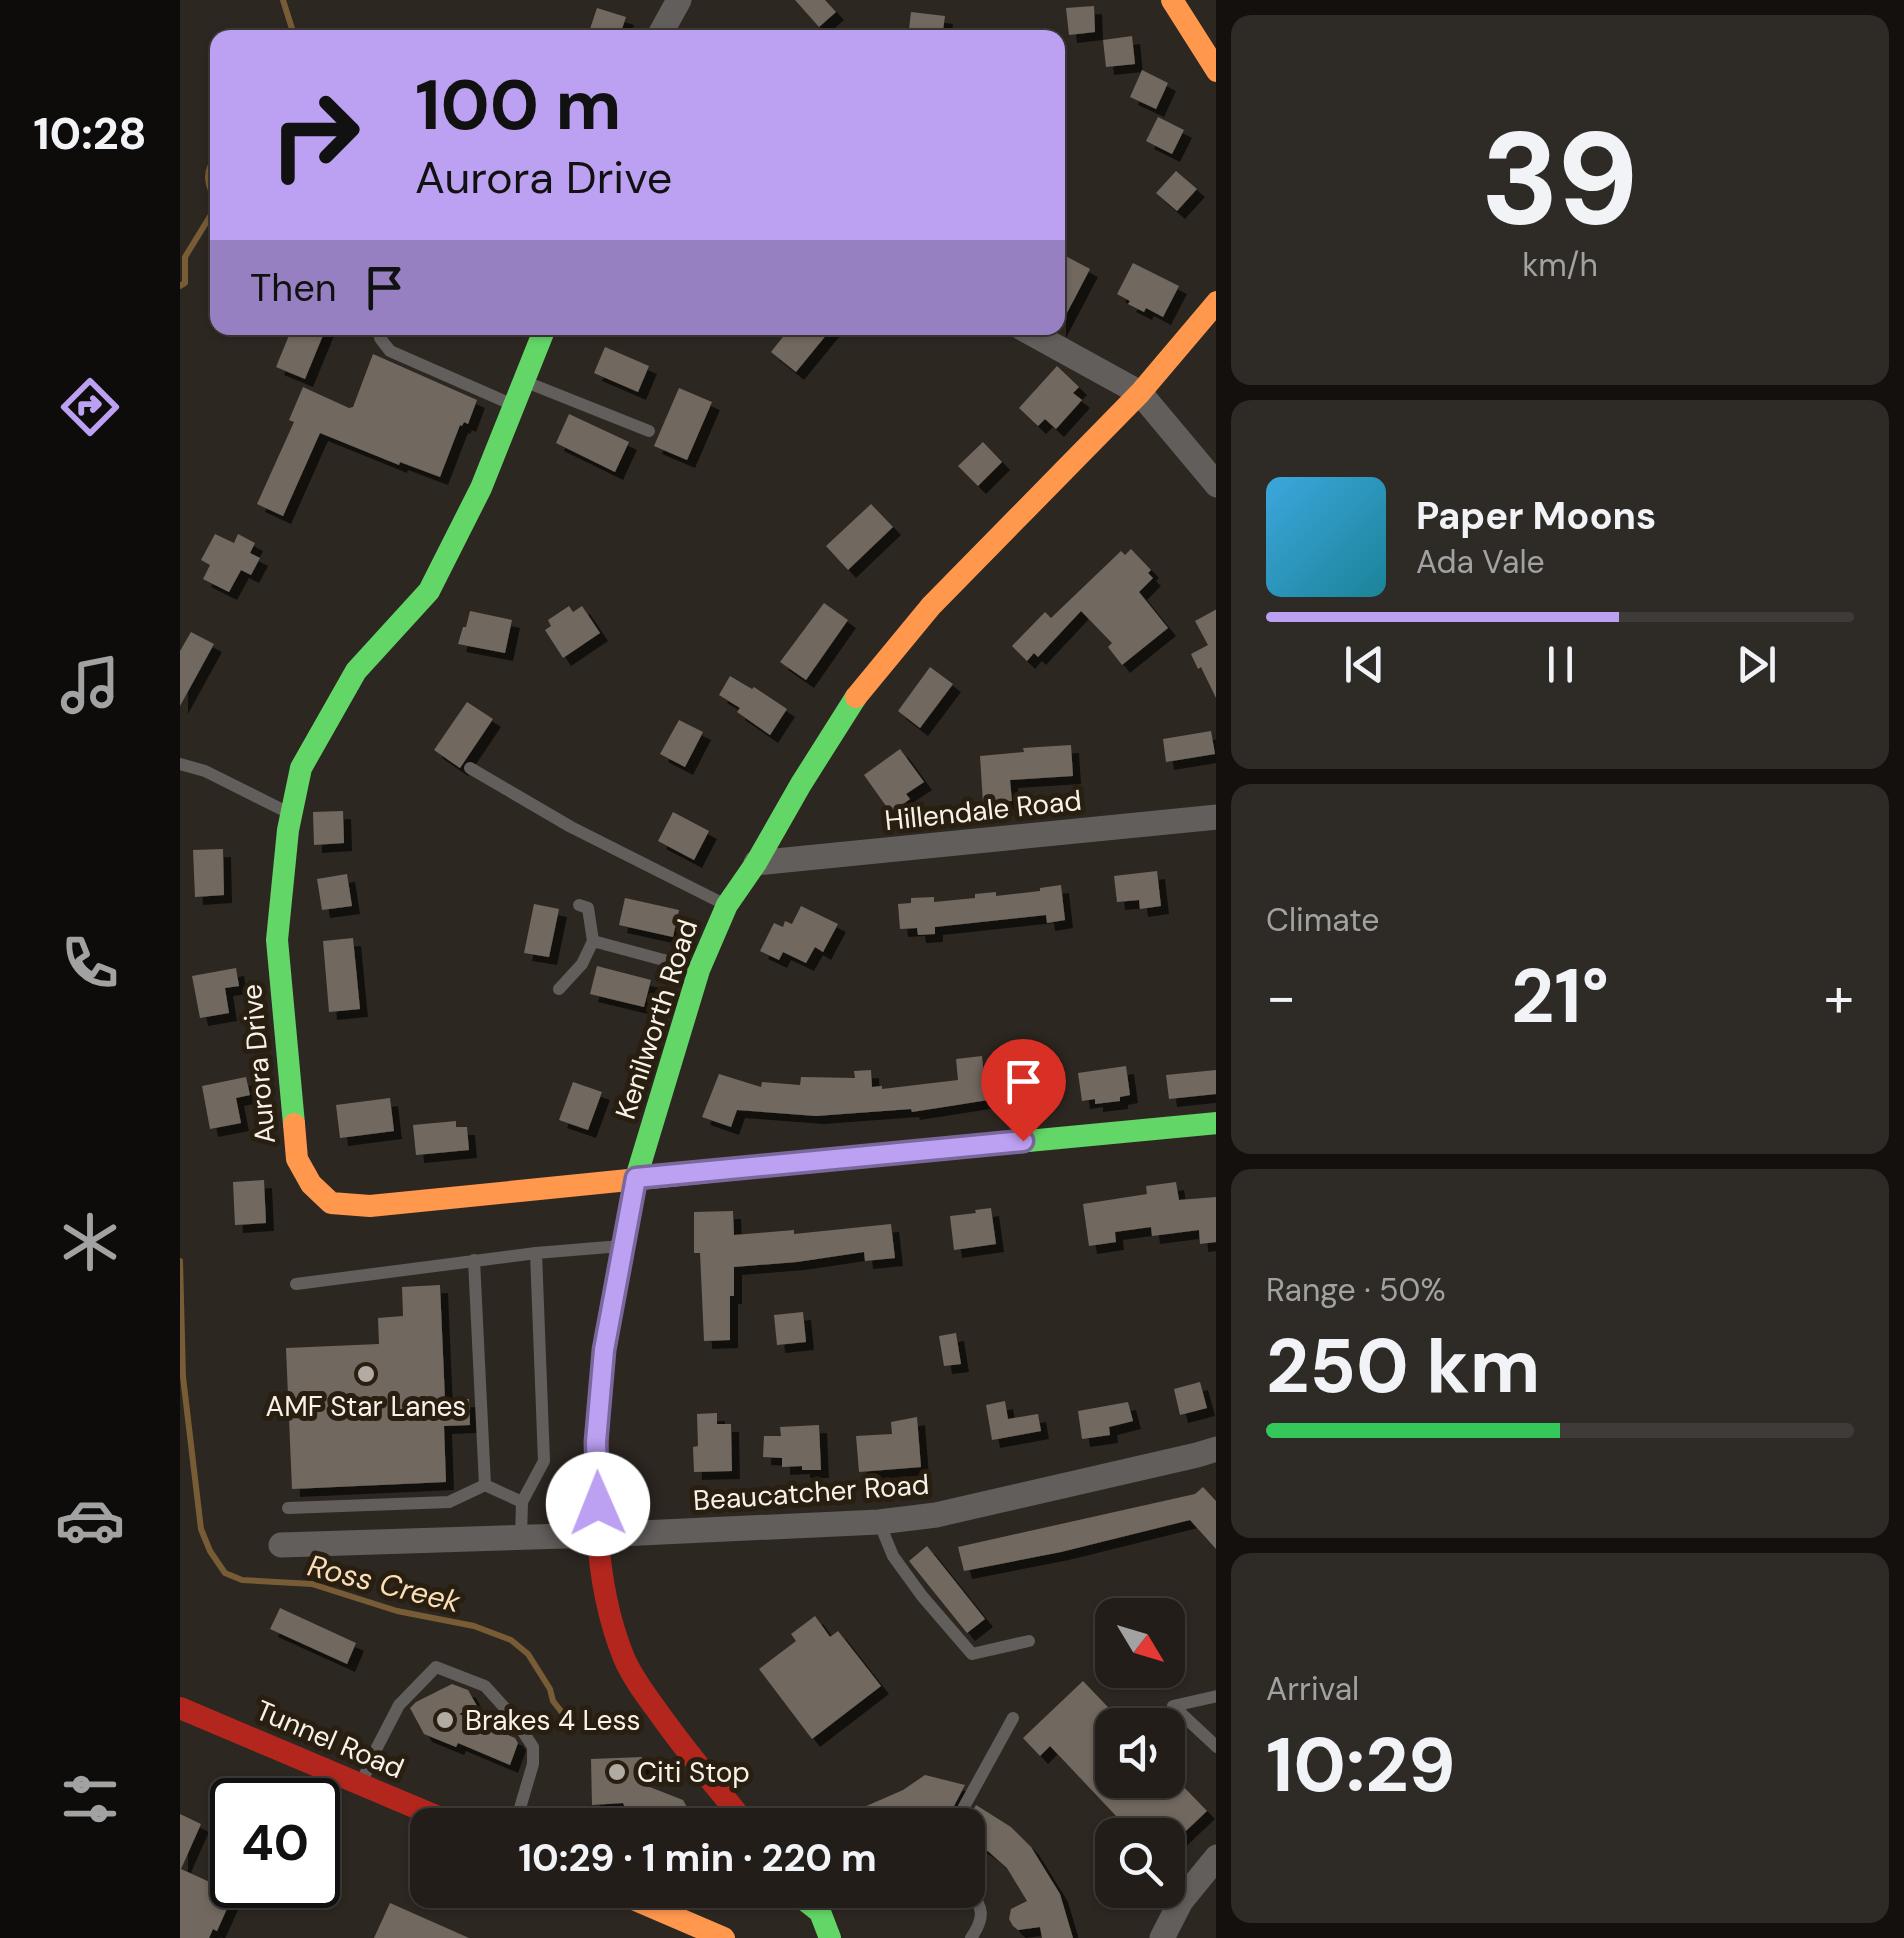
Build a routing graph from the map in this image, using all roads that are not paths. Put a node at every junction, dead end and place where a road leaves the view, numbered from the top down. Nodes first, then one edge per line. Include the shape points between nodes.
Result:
1 (679, 0) edge
2 (1172, 0) edge
3 (662, 30) edge
4 (1216, 72) edge
5 (1216, 302) edge
6 (380, 335) edge
7 (542, 335) edge
8 (1035, 335) edge
9 (524, 381) junction
10 (1140, 392) junction
11 (514, 405) junction
12 (649, 430) dead end
13 (1216, 485) edge
14 (180, 764) edge
15 (470, 768) dead end
16 (291, 814) junction
17 (1216, 817) edge
18 (756, 863) junction
19 (578, 905) dead end
20 (726, 905) junction
21 (593, 941) junction
22 (699, 970) junction
23 (559, 989) dead end
24 (1216, 1122) edge
25 (636, 1178) junction
26 (624, 1246) junction
27 (536, 1253) junction
28 (474, 1260) junction
29 (296, 1284) dead end
30 (1216, 1449) edge
31 (485, 1486) junction
32 (522, 1502) junction
33 (288, 1508) dead end
34 (880, 1522) junction
35 (598, 1535) junction
36 (521, 1538) junction
37 (282, 1545) dead end
38 (1029, 1641) dead end
39 (1216, 1696) edge
40 (180, 1708) edge
41 (1013, 1718) dead end
42 (1216, 1747) edge
43 (361, 1784) junction
44 (417, 1808) edge
45 (520, 1808) edge
46 (733, 1808) edge
47 (963, 1808) edge
48 (1216, 1856) edge
49 (654, 1908) edge
50 (806, 1908) edge
51 (816, 1908) edge
52 (980, 1908) edge
53 (724, 1938) edge
54 (817, 1938) edge
55 (830, 1938) edge
56 (971, 1938) edge
57 (1162, 1938) edge

1 - 3 street
2 - 4 street
5 - 10 street, Kenilworth Road
6 - 11 lane via 390,351
7 - 9 street, Aurora Drive
8 - 10 street
9 - 11 street, Aurora Drive
9 - 12 lane
10 - 13 street
10 - 18 street, Kenilworth Road via 930,606 856,696
11 - 16 street, Aurora Drive via 429,591 356,671 301,768
14 - 16 lane
15 - 20 lane
16 - 25 street, Aurora Drive via 277,940 297,1158 312,1184 332,1203 370,1206
17 - 18 street, Hillendale Road
18 - 20 street, Kenilworth Road
19 - 21 lane via 588,908
20 - 22 street, Kenilworth Road
21 - 22 lane
21 - 23 lane
22 - 25 street, Kenilworth Road
24 - 25 street, Aurora Drive
25 - 26 street, Kenilworth Road
26 - 27 lane
26 - 35 street, Kenilworth Road via 604,1350 596,1442
27 - 28 lane
27 - 32 lane via 544,1461
28 - 29 lane
28 - 31 lane
30 - 34 street, Beaucatcher Road via 936,1516
31 - 32 lane
31 - 33 lane via 449,1502
32 - 36 lane
34 - 35 street, Beaucatcher Road
34 - 38 lane via 893,1556 972,1654
35 - 36 street, Beaucatcher Road
35 - 46 street, Kenilworth Road via 602,1585 624,1658
36 - 37 street, Beaucatcher Road
39 - 42 lane via 1173,1706
40 - 43 street, Tunnel Road
41 - 47 lane
43 - 44 street, Tunnel Road
43 - 45 lane via 399,1704 436,1667 485,1686 533,1747
48 - 57 street
49 - 53 street
50 - 54 street
51 - 55 street
52 - 56 lane via 982,1921

